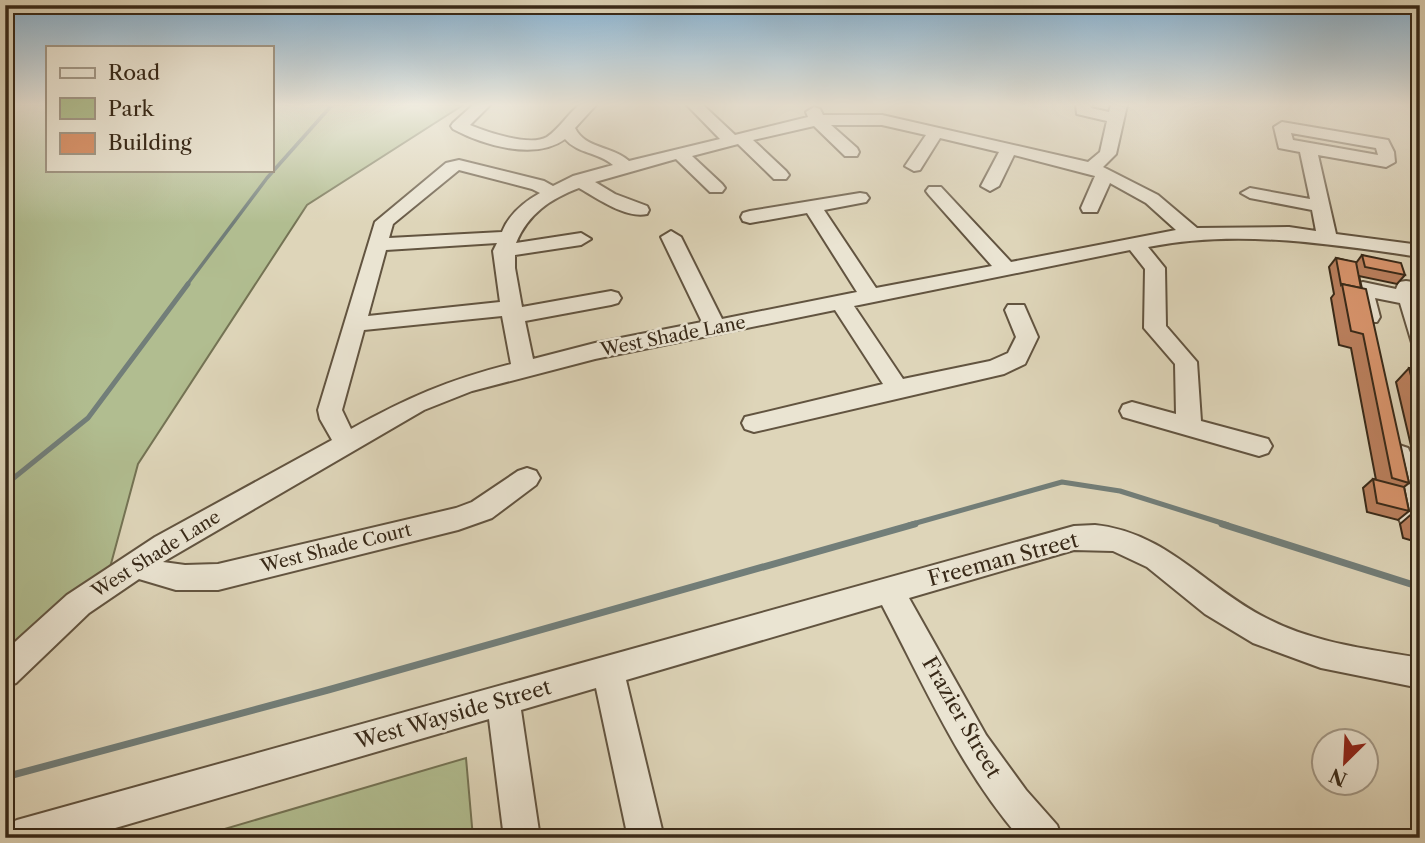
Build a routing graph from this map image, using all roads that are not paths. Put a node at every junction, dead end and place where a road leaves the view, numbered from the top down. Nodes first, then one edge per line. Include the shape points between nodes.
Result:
1 (549, 144) edge
2 (580, 144) edge
3 (714, 144) edge
4 (743, 144) edge
5 (842, 144) edge
6 (928, 144) edge
7 (993, 144) edge
8 (1110, 144) edge
9 (1287, 144) edge
10 (1382, 144) edge
11 (584, 148) junction
12 (1009, 148) junction
13 (1308, 148) junction
14 (851, 152) dead end
15 (679, 153) junction
16 (914, 166) dead end
17 (625, 167) junction
18 (1098, 171) junction
19 (780, 175) dead end
20 (579, 180) junction
21 (990, 186) dead end
22 (716, 188) dead end
23 (935, 191) dead end
24 (552, 192) junction
25 (1251, 193) dead end
26 (860, 198) dead end
27 (812, 206) junction
28 (1320, 206) junction
29 (1090, 208) dead end
30 (640, 210) dead end
31 (750, 217) dead end
32 (1192, 233) junction
33 (1327, 236) junction
34 (671, 237) dead end
35 (581, 239) dead end
36 (1134, 243) junction
37 (505, 244) junction
38 (377, 245) junction
39 (1394, 246) junction
40 (1420, 251) edge
41 (1005, 268) junction
42 (870, 296) junction
43 (611, 298) dead end
44 (1414, 300) edge
45 (840, 302) junction
46 (1016, 310) dead end
47 (513, 312) junction
48 (355, 324) junction
49 (715, 327) junction
50 (1420, 338) edge
51 (1375, 342) edge
52 (523, 368) junction
53 (897, 389) junction
54 (1132, 411) dead end
55 (754, 423) dead end
56 (1189, 427) junction
57 (1395, 437) edge
58 (346, 442) junction
59 (1259, 446) dead end
60 (527, 478) dead end
61 (1420, 520) edge
62 (136, 565) junction
63 (889, 590) junction
64 (608, 670) junction
65 (5, 672) edge
66 (1420, 673) edge
67 (503, 699) junction
68 (17, 838) edge
69 (522, 838) edge
70 (646, 838) edge
71 (1044, 838) edge

1 - 11 street
2 - 11 street
3 - 15 street
4 - 19 street
5 - 14 street
6 - 16 street
7 - 12 street
8 - 18 street
9 - 13 street
10 - 13 street via 1387,152 1385,162
11 - 17 street via 613,156
12 - 18 street
12 - 21 street
13 - 28 street
15 - 17 street
15 - 22 street
17 - 20 street
18 - 29 street
18 - 32 street via 1152,199
20 - 24 street
20 - 30 street
23 - 41 street
24 - 37 street via 518,218
24 - 38 street via 459,165 452,167 383,222
25 - 28 street
26 - 27 street
27 - 31 street
27 - 42 street
28 - 33 street
32 - 33 street, West Shade Lane
32 - 36 street, West Shade Lane
33 - 39 street, West Shade Lane
34 - 49 street
35 - 37 street
36 - 41 street, West Shade Lane
36 - 56 street via 1155,268 1155,328 1186,362
37 - 38 street
37 - 47 street via 503,269
38 - 48 street
39 - 40 street, West Shade Lane
39 - 44 street
41 - 42 street, West Shade Lane
42 - 45 street, West Shade Lane
43 - 47 street
44 - 50 street
44 - 51 street via 1363,289
45 - 49 street, West Shade Lane
45 - 53 street
46 - 53 street via 1027,337 1017,358 996,368
47 - 48 street
47 - 52 street
48 - 58 street via 330,410
49 - 52 street, West Shade Lane
52 - 58 street, West Shade Lane via 416,404
53 - 55 street
54 - 56 street
56 - 59 street
57 - 61 street via 1412,517
58 - 62 street, West Shade Lane
60 - 62 street, West Shade Court via 482,510 458,519 218,577 168,577
62 - 65 street, West Shade Lane via 78,604
63 - 64 street, West Wayside Street
63 - 66 street, Freeman Street via 1074,538 1101,535 1152,554 1202,595 1265,633 1334,656
63 - 71 street, Frazier Street via 974,747
64 - 67 street, West Wayside Street
64 - 70 street
67 - 68 street, West Wayside Street
67 - 69 street

